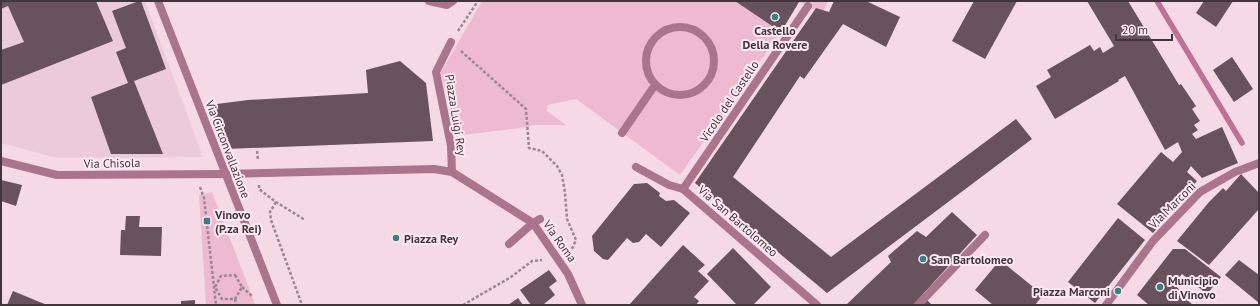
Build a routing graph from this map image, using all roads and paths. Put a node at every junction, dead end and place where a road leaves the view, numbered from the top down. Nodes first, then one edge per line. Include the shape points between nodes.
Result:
1 (158, 1) edge
2 (429, 1) edge
3 (453, 1) edge
4 (478, 1) edge
5 (808, 6) dead end
6 (451, 42) junction
7 (655, 85) junction
8 (526, 109) dead end
9 (622, 133) dead end
10 (257, 151) dead end
11 (1, 161) edge
12 (1259, 162) edge
13 (636, 167) dead end
14 (452, 172) junction
15 (258, 173) junction
16 (194, 174) junction
17 (225, 174) junction
18 (683, 189) junction
19 (276, 202) junction
20 (305, 220) dead end
21 (536, 221) junction
22 (985, 235) dead end
23 (509, 244) dead end
24 (214, 287) junction
25 (242, 287) junction
26 (252, 296) dead end
27 (235, 299) junction
28 (1110, 304) edge
29 (216, 305) edge
30 (236, 305) edge
31 (276, 305) edge
32 (302, 305) edge
33 (582, 305) edge
34 (817, 305) edge
35 (918, 305) edge

1 - 17 street, Via Circonvallazione
2 - 3 street via 447,5
4 - 6 path
5 - 18 street, Vicolo del Castello
6 - 8 path
6 - 14 street, Piazza Luigi Rey via 436,72 451,146
7 - 7 street via 649,76 646,53 659,34 680,27 692,29 702,35 709,43 714,64 705,84 686,95 665,92
7 - 9 street
10 - 15 path
11 - 16 street, Via Chisola via 57,175
12 - 28 street, Via Marconi via 1234,172 1200,192 1154,241 1120,286
13 - 18 street, Via San Bartolomeo via 669,185
14 - 15 street, Via Chisola via 434,169
14 - 21 street, Via Roma
15 - 17 street, Via Chisola
15 - 19 path via 260,189
16 - 17 street, Via Chisola
16 - 24 path via 204,198
17 - 31 street, Via Circonvallazione
18 - 34 street, Via San Bartolomeo
19 - 20 path
19 - 32 path via 270,212 271,220
21 - 23 street
21 - 33 street, Via Roma via 568,274
22 - 35 street
24 - 25 path via 221,276 235,275
24 - 27 path via 222,299
24 - 29 path
25 - 26 path
25 - 27 path
27 - 30 path

